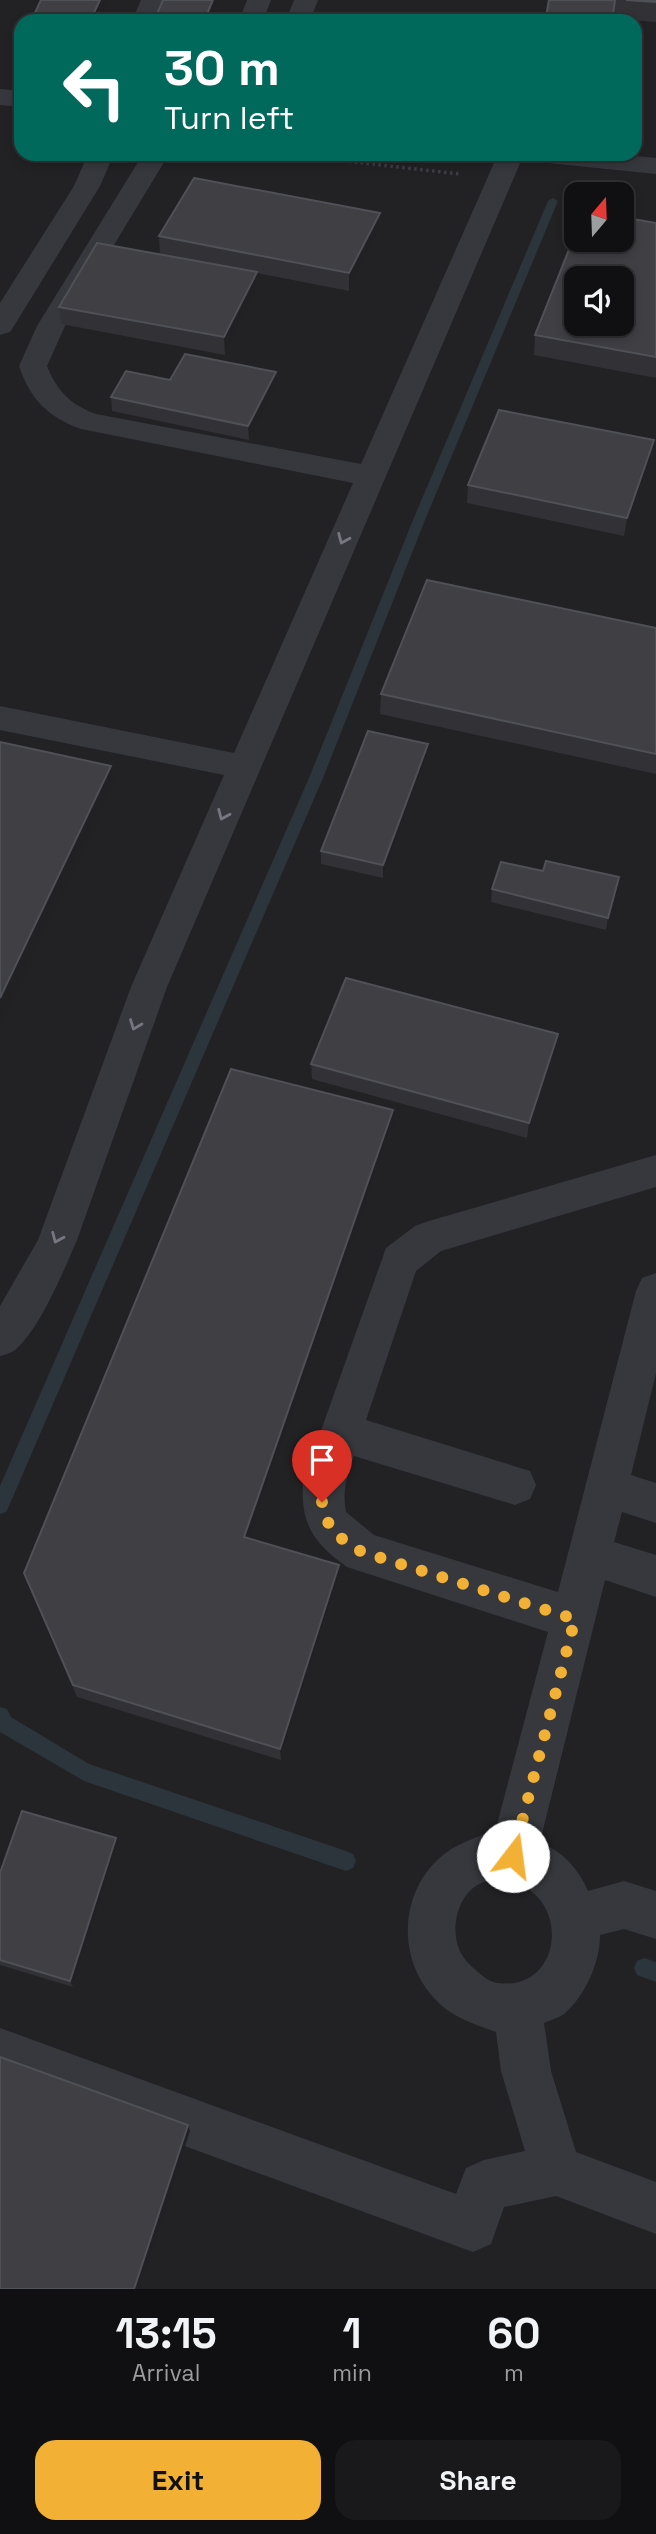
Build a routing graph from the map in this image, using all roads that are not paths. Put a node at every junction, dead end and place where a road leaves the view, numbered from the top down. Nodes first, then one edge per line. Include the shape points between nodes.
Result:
1 (98, 161) edge
2 (152, 161) edge
3 (508, 161) edge
4 (607, 161) edge
5 (656, 166) edge
6 (0, 326) edge
7 (370, 476) junction
8 (0, 718) edge
9 (244, 767) junction
10 (656, 1171) edge
11 (656, 1291) edge
12 (0, 1338) edge
13 (340, 1432) junction
14 (515, 1485) dead end
15 (607, 1487) junction
16 (656, 1503) edge
17 (591, 1555) junction
18 (656, 1576) edge
19 (575, 1619) junction
20 (513, 1856) junction
21 (656, 1915) edge
22 (575, 1918) junction
23 (517, 2009) junction
24 (0, 2053) edge
25 (556, 2170) junction
26 (656, 2207) edge

1 - 6 street
2 - 7 street via 51,326 33,366 39,386 69,415 91,422
3 - 7 street
4 - 5 street
7 -> 9 street
8 - 9 street
9 -> 12 street via 149,987 72,1204 40,1279
10 - 13 street via 429,1238 412,1249 400,1260
11 - 15 street
13 - 14 street
13 - 19 street via 322,1502 327,1524 337,1536 362,1552
15 - 16 street
15 - 17 street
17 - 18 street
17 - 19 street
19 - 20 street
20 - 22 street via 552,1878 567,1897
20 - 23 street via 470,1862 453,1874 439,1892 431,1914 430,1939 437,1963 470,1999
21 - 22 street via 624,1905
22 - 23 street via 577,1942 558,1986 539,2001
23 - 25 street via 526,2071
24 - 25 street via 473,2226 484,2186
25 - 26 street

